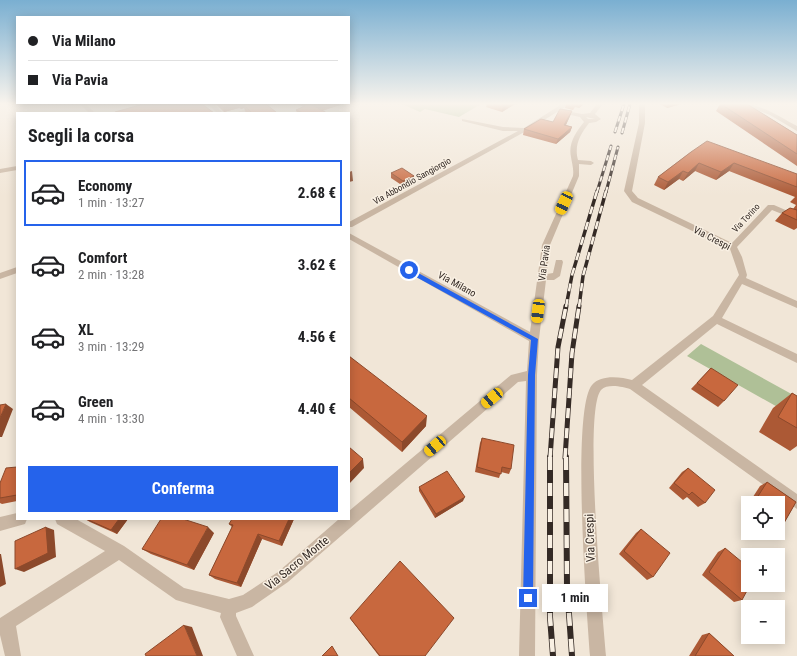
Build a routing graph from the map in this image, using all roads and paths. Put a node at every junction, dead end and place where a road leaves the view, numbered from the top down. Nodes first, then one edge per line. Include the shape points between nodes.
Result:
1 (516, 135) edge
2 (578, 135) edge
3 (640, 135) edge
4 (576, 162) junction
5 (591, 163) dead end
6 (16, 168) edge
7 (0, 171) edge
8 (797, 218) edge
9 (350, 224) edge
10 (350, 237) edge
11 (733, 247) junction
12 (559, 262) dead end
13 (16, 270) edge
14 (0, 276) edge
15 (542, 277) junction
16 (740, 279) junction
17 (797, 305) edge
18 (716, 319) junction
19 (534, 339) junction
20 (797, 359) edge
21 (532, 375) junction
22 (634, 385) junction
23 (797, 502) edge
24 (350, 519) edge
25 (16, 520) edge
26 (64, 520) edge
27 (349, 520) edge
28 (0, 524) edge
29 (119, 551) junction
30 (229, 607) junction
31 (4, 625) edge
32 (13, 656) edge
33 (246, 656) edge
34 (527, 656) edge
35 (598, 656) edge

1 - 9 street, Via Abbondio Sangiorgio
2 - 4 street, Via Pavia via 573,147
3 - 11 street, Via Crespi via 628,191 630,195 635,200
4 - 5 street
4 - 15 street, Via Pavia via 576,176 546,245
6 - 7 street
8 - 11 street, Via Torino via 771,207
10 - 19 street, Via Milano
11 - 16 street, Via Crespi via 743,275
12 - 15 street via 554,277
13 - 14 street
15 - 19 street, Via Pavia
16 - 17 street
16 - 18 street
18 - 20 street
18 - 22 street
19 - 21 street, Via Pavia
21 - 24 street, Via Sacro Monte via 515,378
21 - 34 street, Via Pavia
22 - 23 street, Via Crespi
22 - 35 street, Via Crespi via 625,382 603,383 596,388 591,397 591,580
25 - 28 street
26 - 29 street
27 - 30 street, Via Sacro Monte via 283,577 247,602
29 - 30 street via 181,595
29 - 31 street
30 - 33 street via 228,618
31 - 32 street

